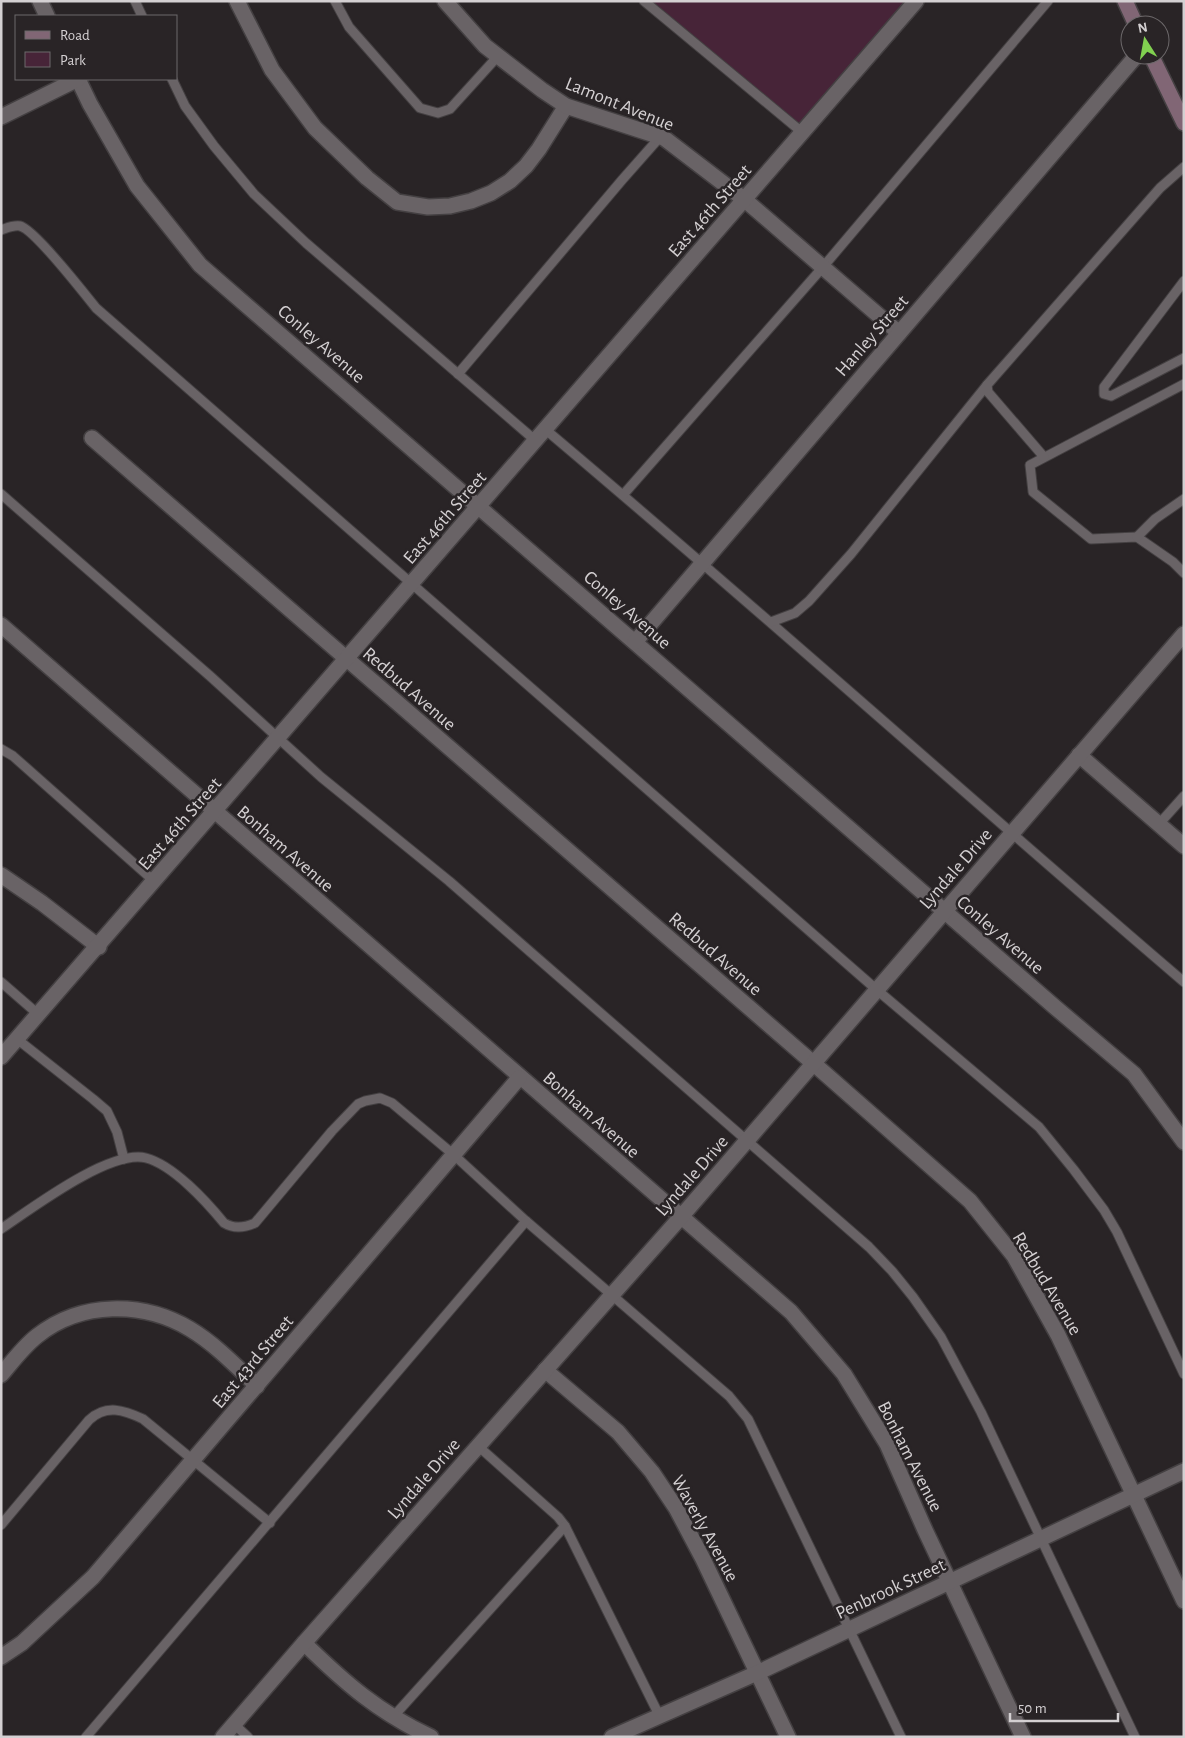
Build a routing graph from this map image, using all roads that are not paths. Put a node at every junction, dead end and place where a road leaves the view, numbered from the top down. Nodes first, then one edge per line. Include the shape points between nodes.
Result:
1 (40, 1) edge
2 (135, 1) edge
3 (238, 1) edge
4 (335, 1) edge
5 (445, 1) edge
6 (644, 1) edge
7 (916, 1) edge
8 (1048, 1) edge
9 (1125, 1) edge
10 (47, 15) edge
11 (142, 15) edge
12 (1131, 15) edge
13 (498, 56) junction
14 (1128, 65) edge
15 (1156, 65) edge
16 (76, 80) edge
17 (78, 80) edge
18 (172, 80) edge
19 (566, 106) junction
20 (1, 117) edge
21 (1184, 123) edge
22 (802, 133) junction
23 (660, 137) junction
24 (1184, 167) edge
25 (745, 200) junction
26 (1, 230) edge
27 (823, 267) junction
28 (1184, 281) edge
29 (899, 333) junction
30 (1184, 358) edge
31 (458, 374) junction
32 (987, 384) junction
33 (1184, 384) edge
34 (546, 430) junction
35 (92, 438) dead end
36 (536, 441) junction
37 (1044, 457) junction
38 (1, 494) edge
39 (623, 495) junction
40 (1184, 499) edge
41 (480, 506) junction
42 (1137, 536) junction
43 (703, 562) junction
44 (1184, 573) edge
45 (413, 584) junction
46 (771, 622) junction
47 (1, 625) edge
48 (1184, 634) edge
49 (635, 642) junction
50 (347, 660) junction
51 (279, 738) junction
52 (1, 749) edge
53 (1079, 755) junction
54 (1184, 796) edge
55 (215, 812) junction
56 (1159, 824) junction
57 (1011, 834) junction
58 (1184, 846) edge
59 (1, 875) edge
60 (155, 882) junction
61 (945, 911) junction
62 (99, 947) junction
63 (1, 982) edge
64 (1184, 982) edge
65 (877, 990) junction
66 (39, 1014) junction
67 (17, 1039) junction
68 (1, 1057) edge
69 (814, 1063) junction
70 (520, 1078) junction
71 (746, 1141) junction
72 (1184, 1142) edge
73 (454, 1155) junction
74 (124, 1159) junction
75 (680, 1218) junction
76 (526, 1221) junction
77 (1, 1229) edge
78 (612, 1295) junction
79 (545, 1370) junction
80 (1184, 1374) edge
81 (1, 1376) edge
82 (257, 1386) junction
83 (478, 1446) junction
84 (194, 1460) junction
85 (1184, 1471) edge
86 (1134, 1494) junction
87 (270, 1523) junction
88 (1, 1525) edge
89 (565, 1526) junction
90 (1041, 1538) junction
91 (950, 1581) junction
92 (1184, 1601) edge
93 (850, 1629) junction
94 (304, 1643) junction
95 (1, 1657) edge
96 (757, 1672) junction
97 (393, 1717) junction
98 (660, 1717) junction
99 (234, 1724) junction
100 (86, 1737) edge
101 (223, 1737) edge
102 (248, 1737) edge
103 (431, 1737) edge
104 (612, 1737) edge
105 (788, 1737) edge
106 (900, 1737) edge
107 (1023, 1737) edge
108 (1136, 1737) edge

1 - 10 street
2 - 11 lane
3 - 19 street via 272,70 315,128 367,178 398,202 428,207 450,206 491,193 526,166
4 - 13 lane via 349,27 426,111 450,109
5 - 13 street, Lamont Avenue
6 - 22 lane
7 - 22 street, East 46th Street
8 - 27 lane
9 - 12 main road
13 - 19 street, Lamont Avenue
14 - 29 street, Hanley Street
15 - 21 main road
16 - 20 street
17 - 41 street, Conley Avenue via 137,186 200,265
18 - 31 lane via 185,106 254,194
19 - 23 street, Lamont Avenue
22 - 25 street, East 46th Street
23 - 25 street, Lamont Avenue
23 - 31 lane
24 - 32 lane via 1160,188
25 - 27 street, Lamont Avenue
25 - 34 street, East 46th Street
26 - 45 lane via 21,226 34,235 96,308
27 - 29 street, Lamont Avenue
27 - 39 lane
28 - 30 lane via 1104,387 1104,394 1111,396
29 - 43 street, Hanley Street
31 - 36 lane
32 - 37 lane via 988,392
32 - 46 lane via 851,554 795,613
33 - 37 lane
34 - 36 street, East 46th Street
34 - 39 lane
35 - 50 street, Redbud Avenue
36 - 41 street, East 46th Street
37 - 42 lane via 1030,464 1033,492 1091,540
38 - 51 lane
39 - 43 lane
40 - 42 lane via 1155,518
41 - 45 street, East 46th Street
41 - 49 street, Conley Avenue
42 - 44 lane
43 - 46 lane
43 - 49 street, Hanley Street
45 - 50 street, East 46th Street
45 - 65 lane
46 - 57 lane
47 - 55 street, Bonham Avenue
48 - 53 street, Lyndale Drive
49 - 61 street, Conley Avenue
50 - 51 street, East 46th Street
50 - 69 street, Redbud Avenue
51 - 55 street, East 46th Street
51 - 71 lane via 321,777 449,881
52 - 60 lane via 13,756
53 - 56 street
53 - 57 street, Lyndale Drive
54 - 56 lane
55 - 60 street, East 46th Street
55 - 70 street, Bonham Avenue
56 - 58 street
57 - 61 street, Lyndale Drive
57 - 64 lane
59 - 62 street
60 - 62 street, East 46th Street
61 - 65 street, Lyndale Drive
61 - 72 street, Conley Avenue via 1134,1074
62 - 66 street, East 46th Street
63 - 66 lane
65 - 69 street, Lyndale Drive
65 - 80 lane via 1026,1115 1056,1147 1117,1232
66 - 67 street, East 46th Street
67 - 68 street, East 46th Street
67 - 74 lane via 107,1111
69 - 71 street, Lyndale Drive
69 - 86 street, Redbud Avenue via 970,1201 1014,1256 1058,1334
70 - 73 street, East 43rd Street
70 - 75 street, Bonham Avenue
71 - 75 street, Lyndale Drive
71 - 90 lane via 869,1247 913,1297 941,1337 982,1412
73 - 74 lane via 392,1102 380,1098 365,1101 347,1114 255,1223 243,1227 224,1222 160,1163 143,1157
73 - 76 lane
73 - 82 street, East 43rd Street
74 - 77 lane via 81,1177
75 - 78 street, Lyndale Drive
75 - 91 street, Bonham Avenue via 790,1312 844,1374 887,1444
76 - 78 lane
76 - 87 lane
78 - 79 street, Lyndale Drive
78 - 93 lane via 729,1396 748,1420
79 - 83 street, Lyndale Drive
79 - 96 street, Waverly Avenue via 618,1432 652,1472 676,1508
81 - 82 street via 20,1352 51,1326 68,1318 110,1308 155,1313 178,1322 212,1345
82 - 84 street, East 43rd Street
83 - 89 lane
83 - 94 street, Lyndale Drive
84 - 87 lane
84 - 88 lane via 143,1419 116,1409 101,1411 89,1420
84 - 95 street, East 43rd Street via 93,1577 22,1643
85 - 86 street, Penbrook Street
86 - 90 street, Penbrook Street
86 - 92 street, Redbud Avenue
87 - 100 lane
89 - 97 lane
89 - 98 lane
90 - 91 street, Penbrook Street
90 - 108 lane
91 - 93 street, Penbrook Street
91 - 107 street, Bonham Avenue
93 - 96 street, Penbrook Street
93 - 106 lane
94 - 97 street via 341,1680
94 - 99 street, Lyndale Drive
96 - 98 street, Penbrook Street
96 - 105 street, Waverly Avenue
97 - 103 street
98 - 104 street, Penbrook Street
99 - 101 street, Lyndale Drive
99 - 102 lane

